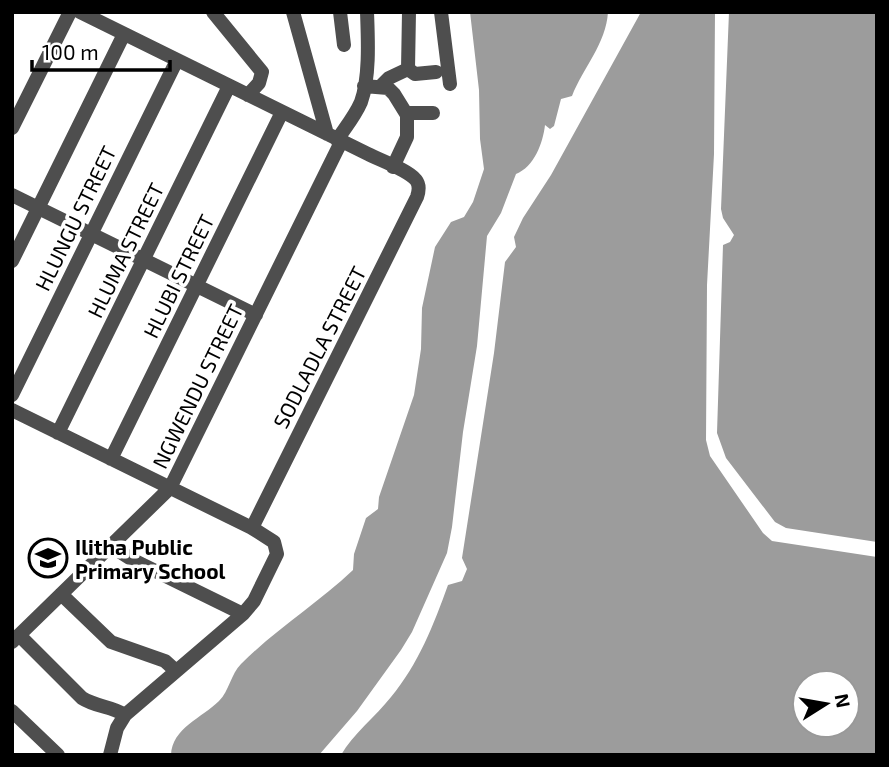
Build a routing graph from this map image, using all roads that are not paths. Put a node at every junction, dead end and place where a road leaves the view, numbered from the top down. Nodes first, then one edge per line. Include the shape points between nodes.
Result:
1 (70, 12) edge
2 (80, 12) edge
3 (293, 12) edge
4 (340, 12) edge
5 (368, 12) edge
6 (409, 12) edge
7 (441, 12) edge
8 (214, 13) edge
9 (101, 18) edge
10 (124, 34) junction
11 (344, 45) dead end
12 (177, 60) junction
13 (408, 69) junction
14 (436, 72) dead end
15 (450, 84) dead end
16 (229, 86) junction
17 (363, 86) junction
18 (381, 86) junction
19 (248, 95) junction
20 (282, 112) junction
21 (406, 113) junction
22 (433, 113) dead end
23 (12, 128) edge
24 (335, 139) junction
25 (393, 167) junction
26 (12, 195) edge
27 (39, 209) junction
28 (91, 234) junction
29 (143, 259) junction
30 (12, 261) edge
31 (197, 286) junction
32 (256, 315) junction
33 (12, 395) edge
34 (12, 410) edge
35 (58, 433) junction
36 (111, 459) junction
37 (170, 488) junction
38 (252, 528) junction
39 (111, 546) junction
40 (61, 594) junction
41 (243, 614) junction
42 (16, 639) edge
43 (176, 671) junction
44 (12, 711) edge
45 (125, 715) junction
46 (58, 755) edge
47 (110, 755) edge

1 - 23 street
2 - 9 street
3 - 24 street
4 - 11 street
5 - 17 street, NGWENDU STREET
6 - 13 street
7 - 15 street
8 - 19 street via 262,72
9 - 10 street
10 - 12 street
10 - 27 street
12 - 16 street
12 - 28 street, HLUNGU STREET
13 - 14 street via 415,74
13 - 18 street
16 - 19 street
16 - 29 street, HLUMA STREET
17 - 18 street
17 - 24 street, NGWENDU STREET via 361,102
18 - 21 street via 394,94
19 - 20 street
20 - 24 street
20 - 31 street, HLUBI STREET
21 - 22 street
21 - 25 street via 407,137
24 - 25 street
24 - 32 street, NGWENDU STREET
25 - 38 street, SODLADLA STREET via 415,179 417,197
26 - 27 street
27 - 28 street
27 - 30 street
28 - 29 street
28 - 33 street, HLUNGU STREET
29 - 31 street
29 - 35 street, HLUMA STREET
31 - 32 street
31 - 36 street, HLUBI STREET
32 - 37 street, NGWENDU STREET
34 - 35 street
35 - 36 street
36 - 37 street
37 - 38 street
37 - 39 street, NGWENDU STREET
38 - 41 street via 270,538 276,548 275,560
39 - 40 street, NGWENDU STREET
39 - 41 street
40 - 42 street, NGWENDU STREET
40 - 43 street via 111,642 164,661
41 - 43 street
42 - 45 street via 82,698
43 - 45 street
44 - 46 street
45 - 47 street

